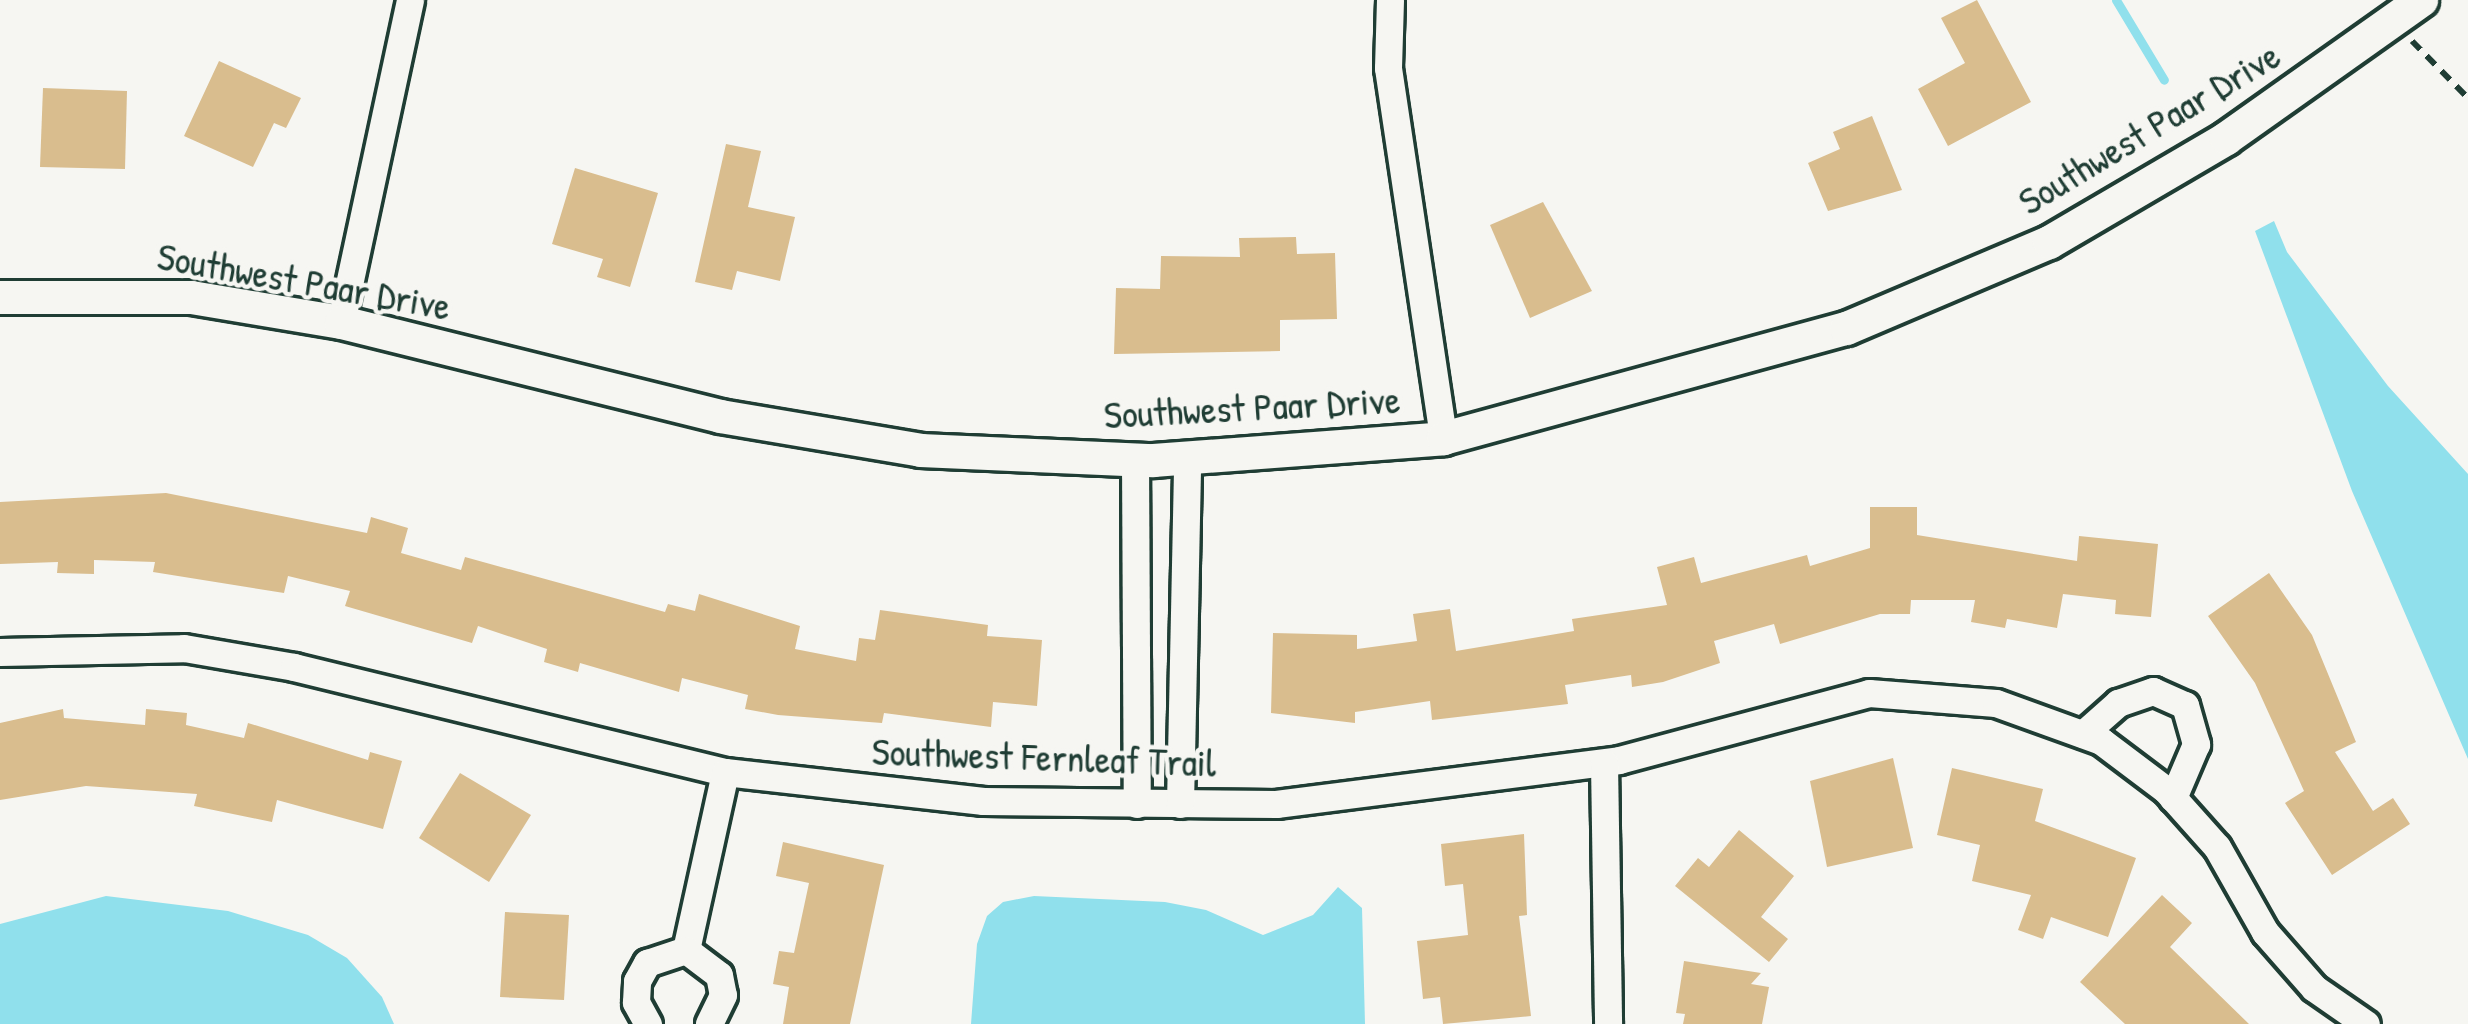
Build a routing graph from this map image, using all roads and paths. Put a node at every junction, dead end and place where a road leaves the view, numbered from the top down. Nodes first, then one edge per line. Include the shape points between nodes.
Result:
1 (410, 0) edge
2 (1390, 0) edge
3 (2421, 0) edge
4 (2393, 21) junction
5 (2468, 98) edge
6 (0, 297) edge
7 (341, 322) junction
8 (1443, 438) junction
9 (1135, 459) junction
10 (1187, 459) junction
11 (0, 652) edge
12 (2083, 734) junction
13 (1604, 763) junction
14 (725, 772) junction
15 (2173, 797) junction
16 (1137, 804) junction
17 (1180, 804) junction
18 (686, 950) junction
19 (648, 1024) edge
20 (709, 1024) edge
21 (1608, 1024) edge
22 (2366, 1024) edge

1 - 7 street
2 - 8 street via 1388,68
3 - 4 street, Southwest Paar Drive
4 - 5 path
4 - 8 street, Southwest Paar Drive via 2226,138 2048,242 1846,328
6 - 7 street, Southwest Paar Drive via 191,297
7 - 9 street, Southwest Paar Drive via 720,416 920,450
8 - 10 street, Southwest Paar Drive
9 - 10 street, Southwest Paar Drive
9 - 16 street
10 - 17 street
11 - 14 street, Southwest Fernleaf Trail via 184,648 294,667
12 - 13 street, Southwest Fernleaf Trail via 1996,703 1869,693
12 - 15 street, Southwest Fernleaf Trail
12 - 15 street via 2118,703 2153,691 2185,705 2196,744
13 - 17 street, Southwest Fernleaf Trail via 1276,804
13 - 21 street
14 - 16 street, Southwest Fernleaf Trail via 983,801
14 - 18 street
15 - 22 street, Southwest Fernleaf Trail via 2217,847 2265,932 2314,988
16 - 17 street, Southwest Fernleaf Trail
18 - 19 street via 647,963 637,982 636,1002
18 - 20 street via 719,975 723,995

